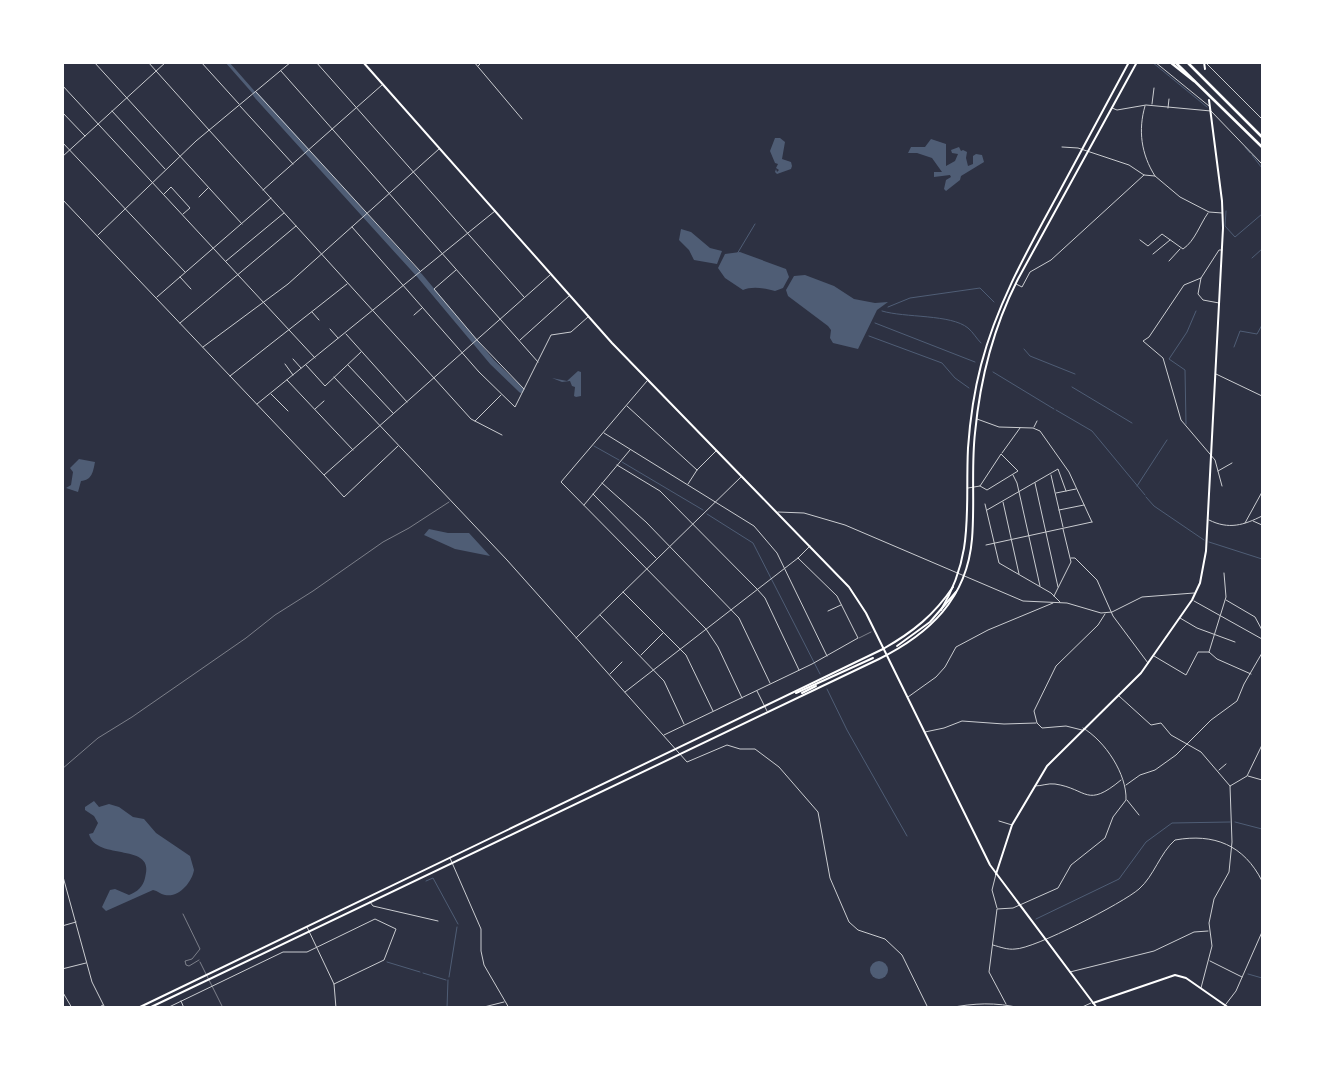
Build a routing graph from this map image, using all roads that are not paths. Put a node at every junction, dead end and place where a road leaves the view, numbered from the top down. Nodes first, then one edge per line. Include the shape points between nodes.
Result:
1 (94, 62) edge
2 (148, 62) edge
3 (166, 62) edge
4 (201, 62) edge
5 (291, 62) edge
6 (316, 62) edge
7 (363, 62) edge
8 (474, 62) edge
9 (482, 62) edge
10 (1129, 62) edge
11 (1137, 62) edge
12 (1155, 62) edge
13 (1170, 62) edge
14 (1175, 62) edge
15 (1188, 62) edge
16 (1204, 62) edge
17 (477, 66) junction
18 (1205, 69) dead end
19 (281, 71) junction
20 (156, 72) junction
21 (382, 84) junction
22 (62, 85) edge
23 (1154, 88) dead end
24 (255, 92) junction
25 (1209, 93) junction
26 (127, 98) junction
27 (1169, 99) dead end
28 (1209, 100) dead end
29 (240, 105) junction
30 (1146, 105) junction
31 (1151, 105) junction
32 (1210, 107) junction
33 (356, 108) junction
34 (1111, 108) junction
35 (1168, 108) junction
36 (112, 111) junction
37 (1211, 111) junction
38 (62, 112) edge
39 (522, 119) dead end
40 (1262, 119) edge
41 (99, 124) junction
42 (332, 129) junction
43 (209, 130) junction
44 (85, 136) junction
45 (1262, 137) edge
46 (62, 142) edge
47 (1062, 147) dead end
48 (1262, 147) edge
49 (439, 149) junction
50 (70, 150) junction
51 (308, 150) junction
52 (1082, 150) junction
53 (1087, 151) junction
54 (180, 156) junction
55 (62, 157) edge
56 (293, 164) junction
57 (1262, 164) edge
58 (166, 170) junction
59 (413, 172) junction
60 (1144, 175) junction
61 (1155, 176) junction
62 (153, 183) junction
63 (209, 188) junction
64 (263, 190) junction
65 (163, 194) junction
66 (389, 194) junction
67 (199, 197) dead end
68 (271, 198) junction
69 (62, 199) edge
70 (126, 209) junction
71 (495, 211) junction
72 (1209, 212) junction
73 (284, 213) junction
74 (367, 213) junction
75 (1223, 213) junction
76 (182, 214) junction
77 (242, 224) junction
78 (296, 226) junction
79 (352, 227) junction
80 (467, 233) junction
81 (98, 236) junction
82 (1140, 240) dead end
83 (1170, 240) junction
84 (213, 248) junction
85 (1181, 250) junction
86 (1222, 250) junction
87 (321, 254) junction
88 (442, 254) junction
89 (1153, 254) dead end
90 (1184, 254) dead end
91 (1169, 261) dead end
92 (226, 262) junction
93 (457, 270) junction
94 (185, 272) junction
95 (420, 272) junction
96 (238, 274) junction
97 (550, 275) junction
98 (180, 277) junction
99 (1201, 278) junction
100 (1011, 282) junction
101 (348, 283) junction
102 (1015, 284) junction
103 (404, 285) junction
104 (191, 289) dead end
105 (570, 296) junction
106 (156, 298) junction
107 (524, 298) junction
108 (263, 302) junction
109 (1219, 303) junction
110 (423, 307) junction
111 (372, 310) junction
112 (312, 312) junction
113 (414, 315) dead end
114 (588, 317) junction
115 (500, 319) junction
116 (319, 320) dead end
117 (180, 323) junction
118 (330, 329) dead end
119 (289, 330) junction
120 (345, 333) junction
121 (338, 338) junction
122 (476, 340) junction
123 (519, 340) junction
124 (202, 347) junction
125 (362, 352) junction
126 (462, 353) junction
127 (314, 358) junction
128 (293, 359) dead end
129 (538, 362) junction
130 (285, 364) dead end
131 (306, 365) junction
132 (347, 365) junction
133 (301, 369) junction
134 (1216, 374) junction
135 (293, 375) junction
136 (230, 376) junction
137 (334, 377) junction
138 (434, 378) junction
139 (287, 380) junction
140 (648, 380) junction
141 (524, 389) junction
142 (271, 393) junction
143 (502, 395) junction
144 (1262, 396) edge
145 (324, 400) dead end
146 (407, 402) junction
147 (257, 405) junction
148 (626, 405) junction
149 (314, 410) junction
150 (288, 412) dead end
151 (394, 414) junction
152 (976, 419) junction
153 (475, 421) junction
154 (1037, 421) dead end
155 (380, 426) junction
156 (1020, 428) junction
157 (1033, 428) junction
158 (602, 433) junction
159 (502, 434) dead end
160 (399, 446) junction
161 (353, 450) junction
162 (630, 450) junction
163 (716, 450) junction
164 (1001, 454) junction
165 (1211, 455) junction
166 (1232, 463) dead end
167 (617, 465) junction
168 (697, 470) junction
169 (1218, 471) junction
170 (1050, 474) junction
171 (324, 475) junction
172 (1013, 475) junction
173 (742, 476) junction
174 (602, 483) junction
175 (1035, 483) junction
176 (688, 485) junction
177 (980, 486) junction
178 (1222, 486) dead end
179 (968, 488) junction
180 (973, 488) junction
181 (1076, 489) junction
182 (1066, 491) junction
183 (1019, 492) junction
184 (1262, 492) edge
185 (593, 494) junction
186 (1055, 494) junction
187 (1002, 501) junction
188 (449, 502) dead end
189 (716, 502) junction
190 (985, 504) dead end
191 (584, 505) junction
192 (1084, 505) junction
193 (987, 510) junction
194 (1059, 510) junction
195 (778, 512) junction
196 (1262, 516) edge
197 (1208, 520) junction
198 (1252, 521) junction
199 (692, 524) junction
200 (1245, 524) junction
201 (1262, 525) edge
202 (1063, 528) junction
203 (1046, 531) junction
204 (1028, 535) junction
205 (1011, 539) junction
206 (994, 543) junction
207 (986, 545) dead end
208 (810, 546) junction
209 (670, 547) junction
210 (798, 558) junction
211 (1070, 558) junction
212 (657, 559) junction
213 (647, 569) junction
214 (784, 569) junction
215 (1224, 573) dead end
216 (959, 574) junction
217 (1019, 575) junction
218 (963, 576) junction
219 (1040, 586) junction
220 (953, 587) junction
221 (1058, 588) junction
222 (757, 589) junction
223 (957, 590) junction
224 (624, 592) junction
225 (1195, 593) junction
226 (1054, 596) junction
227 (1192, 600) junction
228 (1226, 600) junction
229 (1056, 602) junction
230 (1060, 602) junction
231 (841, 605) junction
232 (732, 609) junction
233 (941, 610) junction
234 (828, 611) dead end
235 (1112, 612) junction
236 (1105, 613) junction
237 (600, 614) junction
238 (1221, 616) junction
239 (1180, 618) junction
240 (706, 629) junction
241 (1262, 630) edge
242 (663, 632) junction
243 (871, 632) dead end
244 (1214, 634) junction
245 (576, 638) junction
246 (858, 638) junction
247 (1262, 640) edge
248 (1235, 642) dead end
249 (898, 646) dead end
250 (680, 649) junction
251 (883, 649) junction
252 (1209, 652) junction
253 (1262, 653) edge
254 (640, 656) junction
255 (827, 656) junction
256 (886, 656) junction
257 (1154, 656) junction
258 (873, 658) dead end
259 (622, 662) dead end
260 (1148, 664) junction
261 (654, 669) junction
262 (799, 671) junction
263 (1252, 674) junction
264 (610, 675) junction
265 (825, 681) junction
266 (771, 684) junction
267 (757, 691) junction
268 (625, 692) junction
269 (789, 695) junction
270 (1118, 696) junction
271 (908, 697) junction
272 (742, 698) junction
273 (792, 700) junction
274 (765, 707) junction
275 (714, 712) junction
276 (767, 712) junction
277 (1037, 723) junction
278 (685, 725) junction
279 (1082, 729) junction
280 (925, 732) junction
281 (664, 735) junction
282 (1188, 744) junction
283 (1262, 744) edge
284 (676, 750) junction
285 (680, 753) junction
286 (1226, 764) dead end
287 (62, 769) edge
288 (1218, 770) junction
289 (1247, 776) junction
290 (1122, 779) junction
291 (1262, 780) edge
292 (1034, 786) junction
293 (1125, 786) junction
294 (1230, 786) junction
295 (1126, 800) junction
296 (1139, 815) dead end
297 (999, 821) dead end
298 (1012, 825) junction
299 (1231, 845) junction
300 (450, 858) junction
301 (452, 862) junction
302 (62, 873) edge
303 (996, 874) junction
304 (1262, 881) edge
305 (370, 901) junction
306 (1020, 906) junction
307 (997, 909) junction
308 (183, 914) dead end
309 (438, 921) dead end
310 (76, 922) junction
311 (62, 926) edge
312 (307, 926) junction
313 (309, 930) junction
314 (1209, 930) junction
315 (1262, 932) edge
316 (1045, 939) junction
317 (993, 945) junction
318 (317, 947) junction
319 (1209, 960) junction
320 (87, 962) junction
321 (62, 969) edge
322 (1070, 972) junction
323 (1243, 977) junction
324 (334, 984) junction
325 (1201, 988) junction
326 (62, 992) edge
327 (181, 1001) junction
328 (505, 1002) junction
329 (1093, 1002) junction
330 (984, 1003) junction
331 (104, 1004) junction
332 (1006, 1004) junction
333 (1226, 1005) junction
334 (72, 1008) edge
335 (98, 1008) edge
336 (105, 1008) edge
337 (138, 1008) edge
338 (149, 1008) edge
339 (167, 1008) edge
340 (184, 1008) edge
341 (223, 1008) edge
342 (336, 1008) edge
343 (480, 1008) edge
344 (509, 1008) edge
345 (928, 1008) edge
346 (949, 1008) edge
347 (984, 1008) edge
348 (1020, 1008) edge
349 (1080, 1008) edge
350 (1097, 1008) edge
351 (1223, 1008) edge
352 (1230, 1008) edge

1 - 26 street
2 - 20 street
3 - 20 street
4 - 29 street
5 - 19 street
6 - 33 street
7 - 21 main road
8 - 17 street
9 - 17 street
10 - 52 main road
11 - 34 main road
12 - 32 street
13 - 25 highway
14 - 25 highway
15 - 45 highway
16 - 18 main road
16 - 40 street
17 - 39 street
19 - 24 street
19 - 42 street
20 - 26 street
20 - 43 street
21 - 33 street
21 - 49 main road
22 - 41 street
23 - 31 street
24 - 29 street
24 - 51 street
25 - 48 highway
26 - 36 street
26 - 54 street
27 - 35 street
28 - 32 main road
29 - 43 street
29 - 56 street
30 - 31 street
30 - 34 street via 1117,110
30 - 61 street via 1141,138
31 - 35 street
32 - 37 main road
33 - 42 street
33 - 59 street
34 - 53 main road
35 - 37 street
36 - 41 street
36 - 58 street
37 - 57 street
37 - 75 main road
38 - 44 street
41 - 44 street
41 - 62 street
42 - 51 street
42 - 66 street
43 - 54 street
43 - 64 street
44 - 50 street
46 - 50 street
47 - 52 street
49 - 59 street
49 - 71 main road
50 - 55 street
50 - 70 street
51 - 56 street
51 - 74 street
52 - 53 street
52 - 100 main road
53 - 60 street via 1129,165
53 - 102 main road
54 - 58 street
54 - 63 street
56 - 64 street
58 - 62 street
59 - 66 street
59 - 80 street
60 - 61 street
60 - 102 street via 1051,260 1030,272 1022,287
61 - 72 street via 1180,197
62 - 65 street
62 - 70 street
63 - 67 street
63 - 77 street
64 - 68 street
65 - 76 street
65 - 76 street via 171,188 190,208
66 - 74 street
66 - 88 street
68 - 73 street
68 - 77 street
69 - 81 street
70 - 81 street
70 - 94 street
71 - 80 street
71 - 97 main road
72 - 75 street
72 - 85 street via 1190,243
73 - 78 street
73 - 92 street
74 - 79 street
74 - 95 street
75 - 86 main road
76 - 84 street
77 - 84 street
78 - 87 street
78 - 96 street
79 - 87 street
79 - 103 street
80 - 88 street
80 - 107 street
81 - 106 street
82 - 83 street via 1146,246 1162,234
83 - 85 street
83 - 89 street
84 - 92 street
84 - 94 street
85 - 90 street
85 - 91 street
86 - 99 street
86 - 109 main road
87 - 101 street
87 - 108 street
88 - 93 street
88 - 95 street
92 - 96 street
93 - 115 street
93 - 122 street via 434,289
94 - 98 street
95 - 103 street
96 - 108 street
96 - 117 street
97 - 105 main road
97 - 107 street
98 - 104 street
98 - 106 street
99 - 109 street via 1200,298
99 - 165 street via 1184,285 1143,341 1163,358 1181,420
100 - 102 street
100 - 179 main road via 997,314 978,380 970,431
101 - 111 street
101 - 112 street
102 - 152 main road via 992,347
103 - 110 street
103 - 111 street
105 - 114 main road
105 - 123 street
106 - 117 street
107 - 115 street
108 - 119 street
108 - 124 street
109 - 134 main road
110 - 113 street
110 - 126 street
111 - 120 street
111 - 138 street
112 - 116 street
112 - 119 street
114 - 129 street via 571,332 551,335
114 - 140 main road
115 - 122 street
115 - 123 street
117 - 124 street
118 - 121 street
119 - 127 street
119 - 136 street
120 - 121 street
120 - 125 street
121 - 127 street
122 - 126 street
122 - 141 street
123 - 129 street
124 - 136 street
125 - 132 street
125 - 146 street
126 - 138 street
126 - 143 street
127 - 131 street
128 - 133 street
129 - 141 street
130 - 135 street
131 - 133 street
131 - 137 street via 325,386
132 - 137 street
132 - 151 street
133 - 135 street
134 - 144 street
134 - 165 main road
135 - 139 street
136 - 147 street
137 - 155 street
138 - 146 street
138 - 153 street
139 - 142 street
139 - 149 street
140 - 148 street
140 - 163 main road
141 - 143 street via 515,407
142 - 147 street
142 - 150 street
143 - 153 street
145 - 149 street
146 - 151 street
147 - 171 street
148 - 158 street
148 - 168 street
149 - 161 street
151 - 155 street
152 - 156 street via 999,427
152 - 180 main road
153 - 159 street
154 - 157 street
155 - 160 street
155 - 161 street
156 - 157 street
156 - 164 street
157 - 181 street via 1050,443 1052,451 1070,472
158 - 162 street
158 - 191 street via 561,482
160 - 171 street via 344,497
160 - 245 street
161 - 171 street
162 - 167 street
162 - 176 street
163 - 168 street
163 - 173 main road
164 - 172 street via 1018,471
164 - 177 street
165 - 169 street
165 - 197 main road
166 - 169 street
167 - 174 street
167 - 199 street via 660,491
168 - 176 street
169 - 178 street
170 - 175 street
170 - 182 street via 1058,469
170 - 186 street
172 - 177 street via 987,490
172 - 183 street
173 - 189 street
173 - 195 main road
174 - 185 street
174 - 209 street
175 - 183 street
175 - 203 street
176 - 189 street
177 - 180 street
179 - 180 street
179 - 216 main road via 966,541
180 - 218 main road via 972,541
181 - 182 street
181 - 192 street
182 - 186 street
183 - 187 street
183 - 204 street
184 - 200 street
185 - 191 street
185 - 212 street
186 - 194 street
187 - 193 street
187 - 205 street
188 - 287 street via 275,615 98,738
189 - 199 street
189 - 214 street via 754,526 774,548
190 - 193 street
191 - 213 street
192 - 194 street
192 - 202 street via 1092,522
193 - 206 street
194 - 202 street
195 - 208 main road
195 - 216 street via 799,512 845,524
196 - 198 street
197 - 200 street via 1231,526
197 - 225 main road via 1205,559
198 - 200 street
198 - 201 street
199 - 209 street
199 - 222 street
202 - 203 street
202 - 211 street
203 - 204 street
203 - 221 street
204 - 205 street
204 - 219 street
205 - 206 street
205 - 217 street
206 - 207 street
206 - 217 street via 999,563
208 - 210 street
208 - 251 main road via 858,600
209 - 212 street
209 - 232 street
210 - 214 street
210 - 231 street
211 - 221 street
211 - 235 street via 1075,558 1096,580
212 - 213 street
213 - 224 street
213 - 240 street
214 - 222 street
214 - 255 street
215 - 228 street
216 - 218 street
216 - 220 main road
217 - 219 street
218 - 223 main road
218 - 229 street via 1017,600
219 - 226 street
220 - 233 main road
220 - 251 main road via 920,626
221 - 226 street
222 - 232 street
222 - 262 street via 765,598
223 - 233 main road
223 - 256 main road via 924,633
224 - 237 street
224 - 242 street
225 - 227 main road
225 - 235 street via 1142,597
226 - 230 street
227 - 238 street
227 - 239 main road
228 - 238 street
228 - 241 street via 1256,617
229 - 230 street
229 - 271 street via 956,647 936,678
230 - 236 street
231 - 234 street
231 - 246 street
232 - 240 street
232 - 266 street via 744,626
233 - 249 main road
235 - 236 street
235 - 260 street
236 - 277 street via 1098,625 1056,666 1034,710
237 - 245 street
237 - 254 street
238 - 244 street
238 - 247 street
239 - 244 street
239 - 257 main road
240 - 250 street
240 - 272 street
242 - 250 street
242 - 254 street
243 - 246 street
244 - 248 street
244 - 252 street
245 - 264 street
246 - 255 street
250 - 261 street
250 - 275 street
251 - 256 main road
251 - 269 main road
252 - 257 street via 1198,652 1186,675
252 - 263 street via 1217,659
253 - 263 street
254 - 261 street
255 - 262 street
256 - 271 main road
256 - 273 main road
257 - 260 main road
258 - 265 main road
259 - 264 street
260 - 270 main road
261 - 268 street
261 - 278 street via 664,681
262 - 266 street
263 - 282 street via 1237,701 1211,720
264 - 268 street
265 - 269 main road
265 - 273 main road
266 - 267 street
267 - 272 street
267 - 274 street
268 - 281 street
269 - 274 main road
270 - 279 main road
270 - 282 street via 1151,724 1161,723 1171,735
271 - 280 main road
272 - 275 street
273 - 276 main road
274 - 276 street
274 - 284 main road
275 - 278 street
276 - 285 main road
277 - 279 street via 1042,728 1066,726
277 - 280 street via 962,721
278 - 281 street
279 - 290 street via 1101,742
279 - 292 main road via 1052,759
280 - 303 main road
281 - 284 street
282 - 288 street
282 - 293 street via 1155,770 1140,775
283 - 289 street
284 - 285 street
284 - 300 main road
285 - 301 main road
285 - 345 street via 687,762 724,745 755,749 783,770 818,812 830,878 849,922 858,930 885,939 902,955
286 - 288 street
288 - 294 street
289 - 291 street
289 - 294 street
290 - 292 street via 1109,790 1091,796 1054,784
290 - 293 street
292 - 298 main road
293 - 295 street
294 - 299 street
295 - 296 street
295 - 306 street via 1113,817 1105,838 1071,865 1058,888
297 - 298 street
298 - 303 main road
299 - 304 street
299 - 314 street via 1228,872 1214,899
299 - 316 street via 1197,837 1175,840 1140,888 1074,927
300 - 301 street
300 - 312 main road
301 - 305 main road
301 - 328 street via 481,929 480,951 484,965
302 - 310 street
303 - 306 main road
303 - 307 street via 992,890
305 - 309 street via 373,906
305 - 313 main road
306 - 307 street
306 - 316 main road
307 - 317 street
308 - 341 street via 200,950 192,959 185,961 186,965 199,960
310 - 311 street
310 - 320 street
312 - 313 street
312 - 337 main road
313 - 318 street
313 - 338 main road
314 - 319 street via 1212,946
314 - 322 street via 1194,932 1154,950
315 - 323 street
316 - 317 street via 1016,950
316 - 322 main road
317 - 332 street via 989,972
318 - 324 street
318 - 324 street via 375,919 396,929 384,960
318 - 327 street via 303,952 282,952
319 - 323 street
319 - 325 street
320 - 321 street
320 - 331 street via 94,986
322 - 329 main road
323 - 333 street
324 - 342 street
325 - 329 main road via 1186,978 1172,976
325 - 333 main road
326 - 334 street
327 - 339 street
327 - 340 street
328 - 343 street
328 - 344 street
329 - 349 street
329 - 350 main road
330 - 332 street
330 - 346 street
330 - 347 street
331 - 335 street
331 - 336 street
332 - 348 street
333 - 351 street
333 - 352 main road

